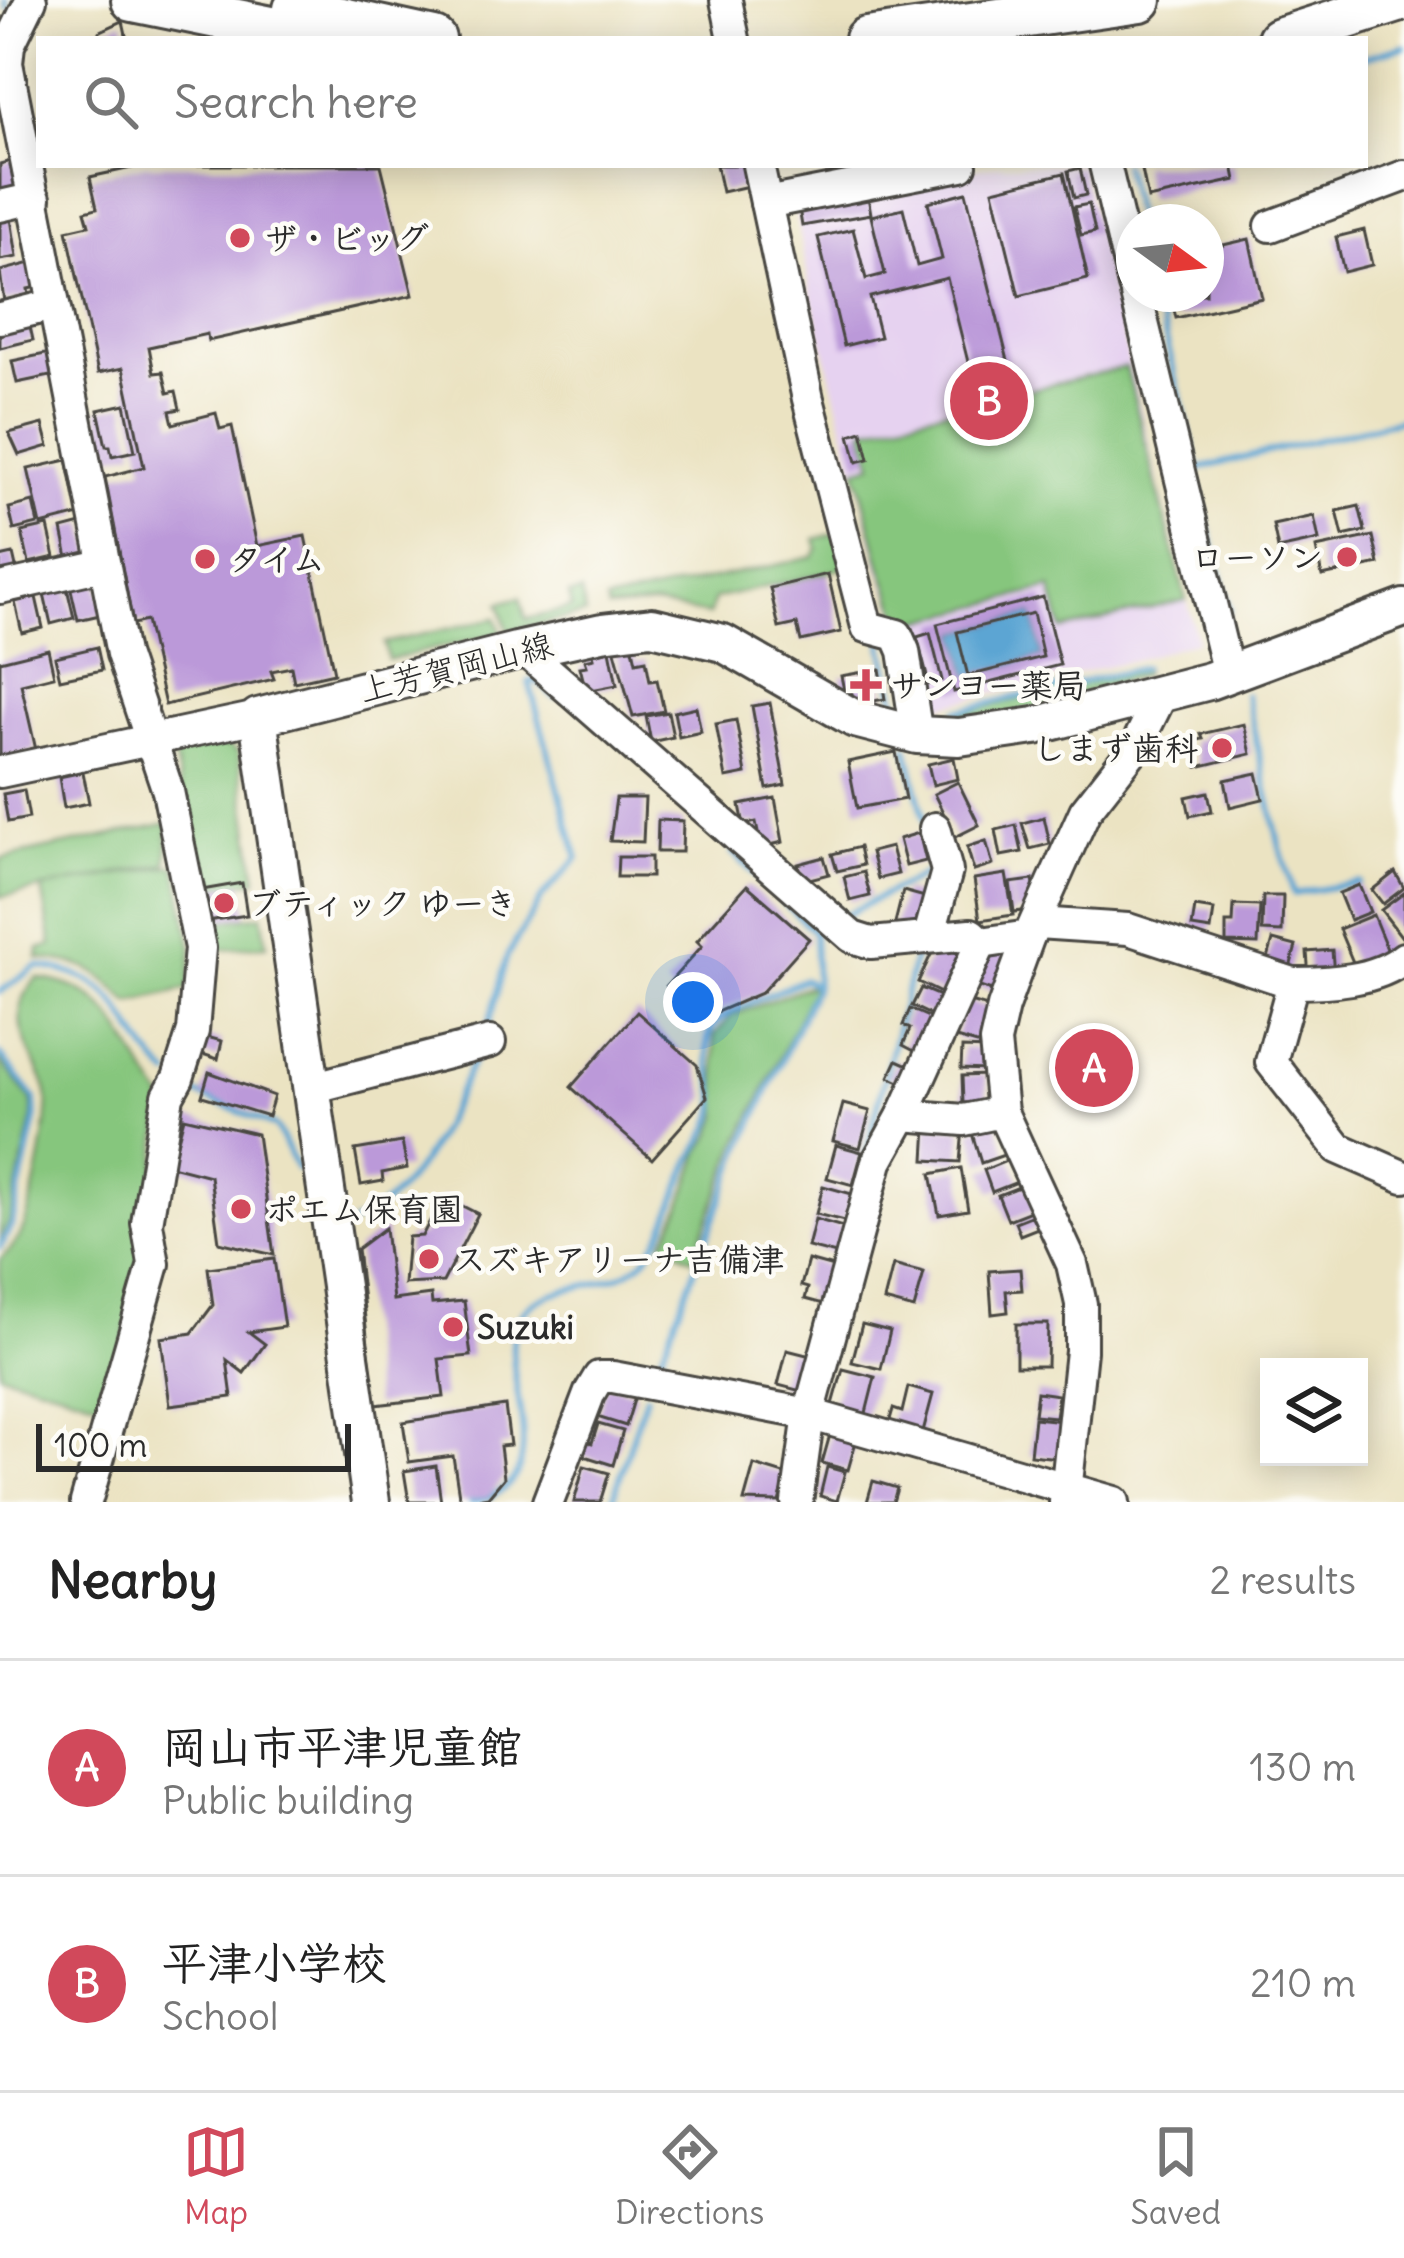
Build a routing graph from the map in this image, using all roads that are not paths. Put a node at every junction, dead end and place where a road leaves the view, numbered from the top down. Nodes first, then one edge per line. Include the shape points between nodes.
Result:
1 (31, 0) edge
2 (133, 0) edge
3 (259, 0) edge
4 (726, 0) edge
5 (1141, 0) edge
6 (1401, 0) edge
7 (1404, 16) edge
8 (1077, 17) edge
9 (1351, 18) junction
10 (338, 20) edge
11 (174, 25) edge
12 (419, 36) edge
13 (733, 36) edge
14 (895, 36) edge
15 (1289, 36) edge
16 (17, 101) edge
17 (759, 168) edge
18 (945, 168) edge
19 (1106, 168) edge
20 (1404, 176) edge
21 (35, 198) junction
22 (775, 200) junction
23 (0, 206) edge
24 (1116, 211) edge
25 (1271, 226) dead end
26 (53, 305) junction
27 (1140, 312) edge
28 (0, 318) edge
29 (103, 565) junction
30 (0, 588) edge
31 (1404, 608) edge
32 (530, 649) junction
33 (1228, 674) junction
34 (1163, 692) junction
35 (1112, 707) junction
36 (257, 717) junction
37 (906, 733) junction
38 (149, 738) junction
39 (1114, 769) junction
40 (0, 772) edge
41 (935, 828) dead end
42 (1033, 929) junction
43 (923, 937) junction
44 (981, 943) junction
45 (1404, 958) edge
46 (1293, 983) junction
47 (477, 1046) dead end
48 (311, 1088) junction
49 (1002, 1112) junction
50 (903, 1115) junction
51 (1404, 1177) edge
52 (803, 1413) junction
53 (1065, 1495) edge
54 (86, 1502) edge
55 (371, 1502) edge
56 (548, 1502) edge
57 (797, 1502) edge
58 (1114, 1502) edge

1 - 16 street via 9,45
2 - 11 highway
3 - 10 highway
4 - 13 street
5 - 8 highway
6 - 9 highway
7 - 9 street
8 - 14 highway
9 - 15 highway
10 - 11 highway
10 - 12 highway
16 - 21 street
17 - 22 street
18 - 22 street
19 - 24 street
20 - 25 street
21 - 23 street
21 - 26 street
22 - 37 street via 808,399 867,627 897,635 904,651
26 - 28 street
26 - 29 street
27 - 33 street
29 - 30 street
29 - 38 street
31 - 33 main road, 上芳賀岡山線
32 - 36 main road, 上芳賀岡山線
32 - 37 main road, 上芳賀岡山線 via 652,626 692,633 855,719
32 - 43 street via 852,937
33 - 34 main road, 上芳賀岡山線
34 - 35 main road, 上芳賀岡山線
34 - 39 street via 1136,746
35 - 37 main road, 上芳賀岡山線 via 958,737
35 - 39 street
36 - 38 street
36 - 48 main road
38 - 40 street
38 - 54 street via 200,947 193,1031 168,1096 148,1223 154,1264
39 - 42 street via 1085,811
41 - 43 street via 947,871
42 - 44 street
42 - 46 street via 1128,929
42 - 49 street via 995,1042
43 - 44 street via 970,934
44 - 50 street
45 - 46 street via 1390,969
46 - 51 street via 1271,1062 1338,1148
47 - 48 street
48 - 55 main road
49 - 50 street via 964,1120
49 - 53 street via 1072,1264 1081,1304
50 - 52 street via 877,1162
52 - 53 street
52 - 56 street via 599,1378
52 - 57 street
53 - 58 street

